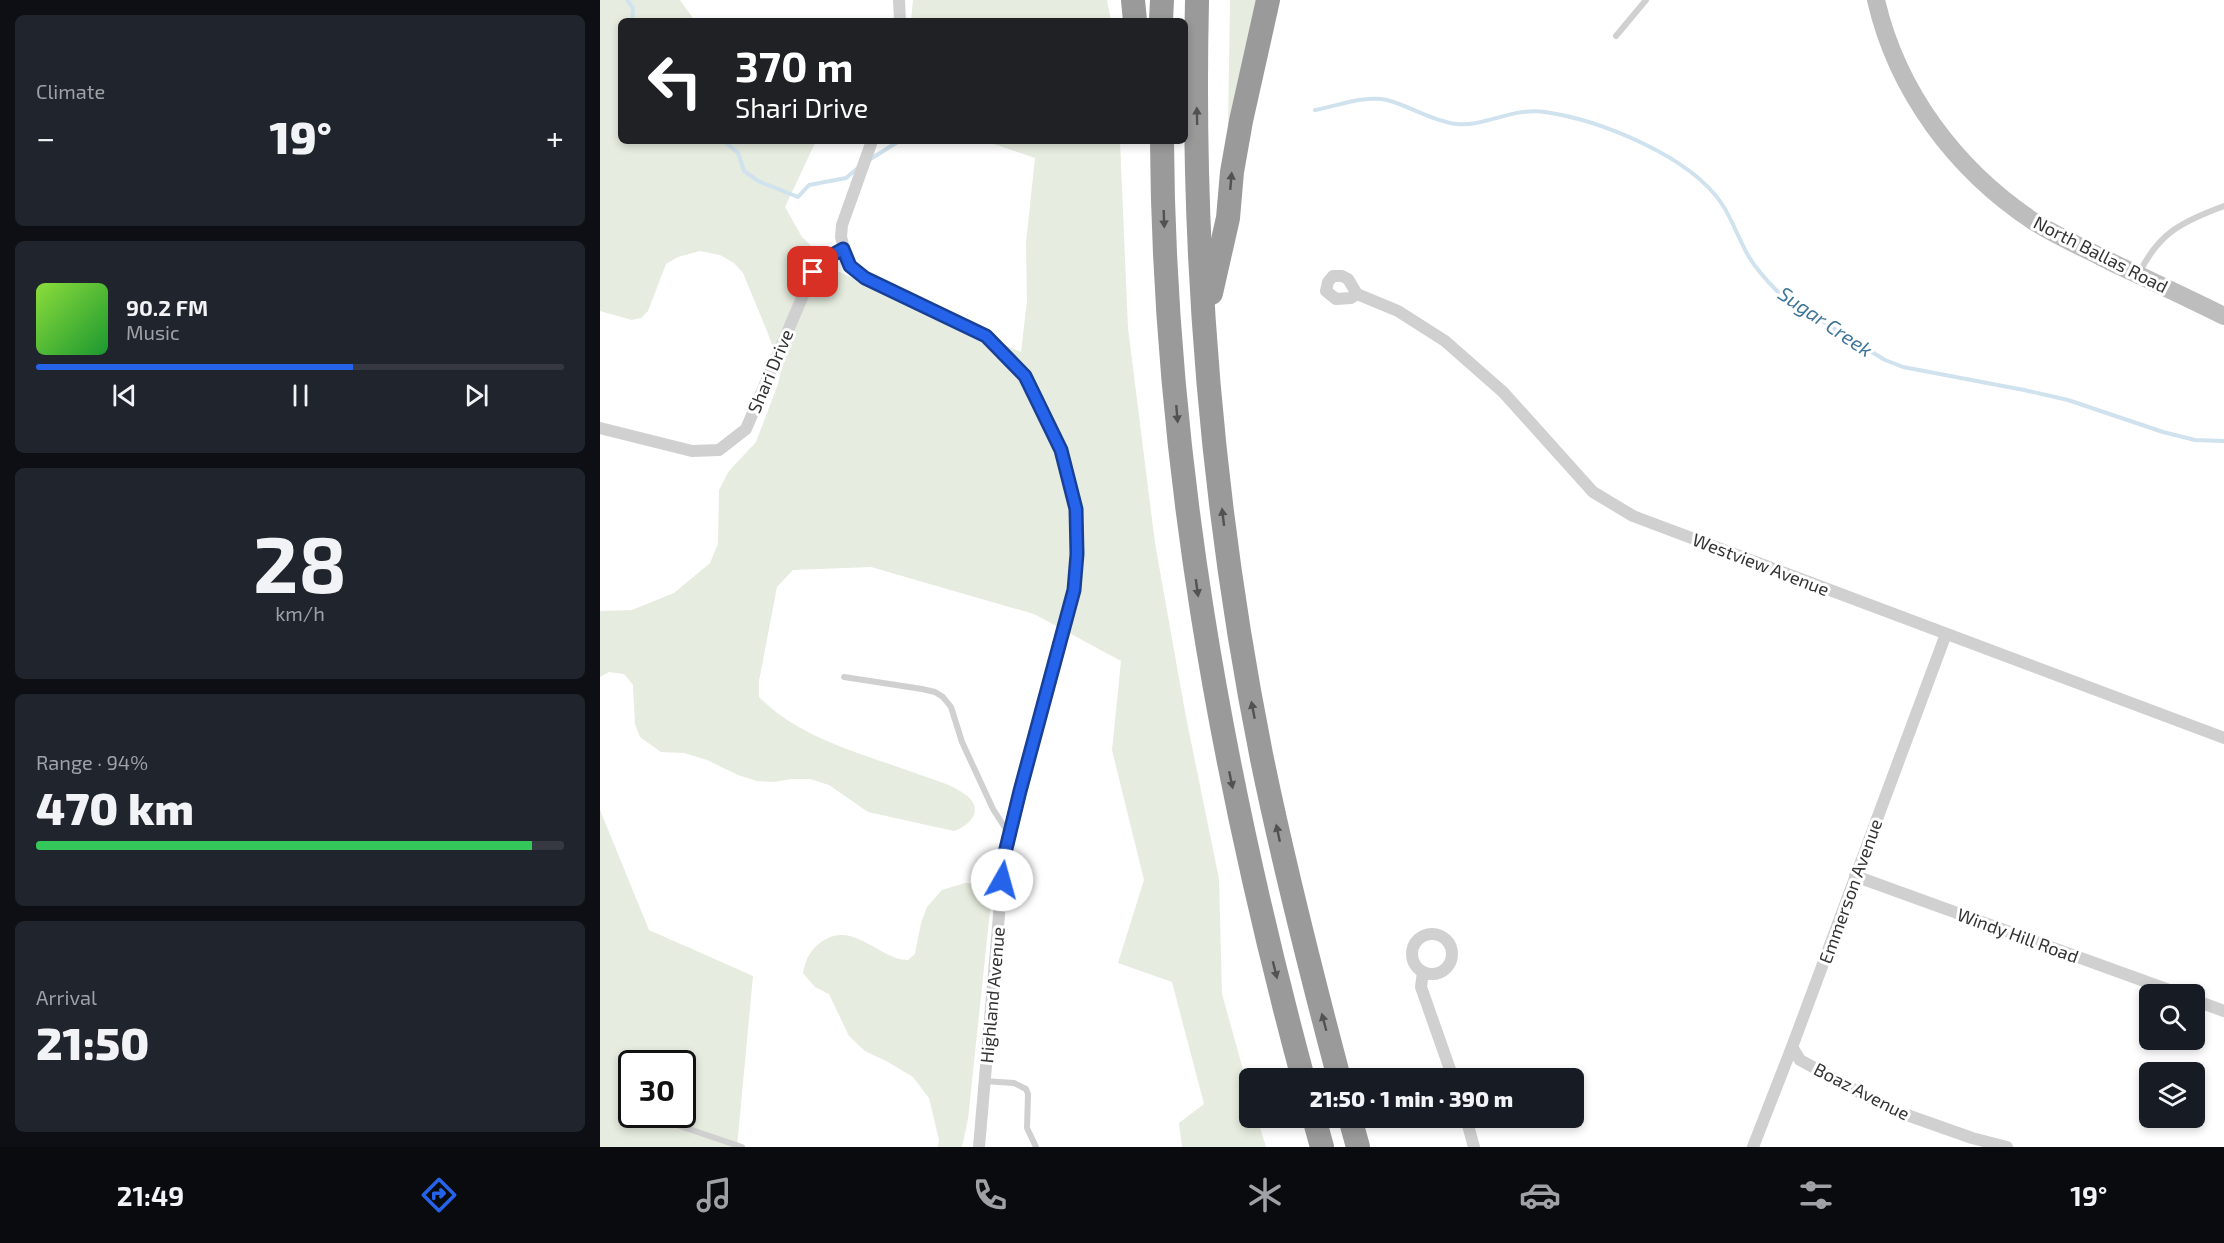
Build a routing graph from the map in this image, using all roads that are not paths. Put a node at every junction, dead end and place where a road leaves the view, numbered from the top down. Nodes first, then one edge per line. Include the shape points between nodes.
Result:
1 (899, 0) edge
2 (1133, 0) edge
3 (1162, 0) edge
4 (1197, 0) edge
5 (1268, 0) edge
6 (1647, 0) edge
7 (1876, 0) edge
8 (900, 18) edge
9 (1135, 18) edge
10 (1161, 18) edge
11 (1616, 36) dead end
12 (872, 144) edge
13 (1160, 148) edge
14 (2224, 206) edge
15 (843, 249) junction
16 (2139, 275) junction
17 (1357, 294) dead end
18 (2224, 316) edge
19 (1205, 321) junction
20 (600, 428) edge
21 (1946, 634) junction
22 (843, 677) dead end
23 (2224, 738) edge
24 (1010, 834) junction
25 (1855, 876) junction
26 (1424, 972) dead end
27 (2152, 984) edge
28 (2205, 1004) edge
29 (2224, 1011) edge
30 (1792, 1047) junction
31 (1300, 1068) edge
32 (1336, 1068) edge
33 (1450, 1068) edge
34 (984, 1081) junction
35 (686, 1128) edge
36 (1317, 1128) edge
37 (1353, 1128) edge
38 (1469, 1128) edge
39 (1970, 1142) edge
40 (742, 1147) edge
41 (979, 1147) edge
42 (1036, 1147) edge
43 (1322, 1147) edge
44 (1358, 1147) edge
45 (1474, 1147) edge
46 (1753, 1147) edge
47 (2007, 1147) edge

1 - 8 street
2 - 9 highway
3 - 10 highway
19 -> 4 highway via 1198,175
19 -> 5 highway via 1228,218 1241,121
6 - 11 lane
7 - 16 main road, North Ballas Road via 1882,26 1916,101 1951,150 2033,221
12 - 15 street via 842,225
13 -> 31 highway via 1172,357 1199,601 1245,846
14 - 16 lane via 2174,228 2148,256
15 - 20 street, Shari Drive via 825,259 813,272 746,429 728,443 718,450 692,451
15 - 24 street, Highland Avenue via 850,266 865,278 986,336 1025,376 1061,450 1076,509 1074,590
16 - 18 main road, North Ballas Road
17 - 21 street, Westview Avenue via 1398,311 1445,341 1503,392 1593,492 1633,516
32 -> 19 highway via 1293,903 1249,689 1224,522
21 - 23 street, Westview Avenue
21 - 25 street, Emmerson Avenue
22 - 24 lane via 922,689 943,697 951,707 962,742 993,809
24 - 34 street, Highland Avenue via 1004,857
25 - 27 street, Windy Hill Road
25 - 30 street, Emmerson Avenue
26 - 33 street via 1422,987
28 - 29 street
30 - 39 street, Boaz Avenue via 1800,1060 1890,1109
30 - 46 street, Emmerson Avenue
34 - 41 street, Highland Avenue
34 - 42 lane via 1014,1083 1026,1089 1027,1128
35 - 40 lane
36 - 43 highway
37 - 44 highway
38 - 45 street
39 - 47 street, Boaz Avenue

